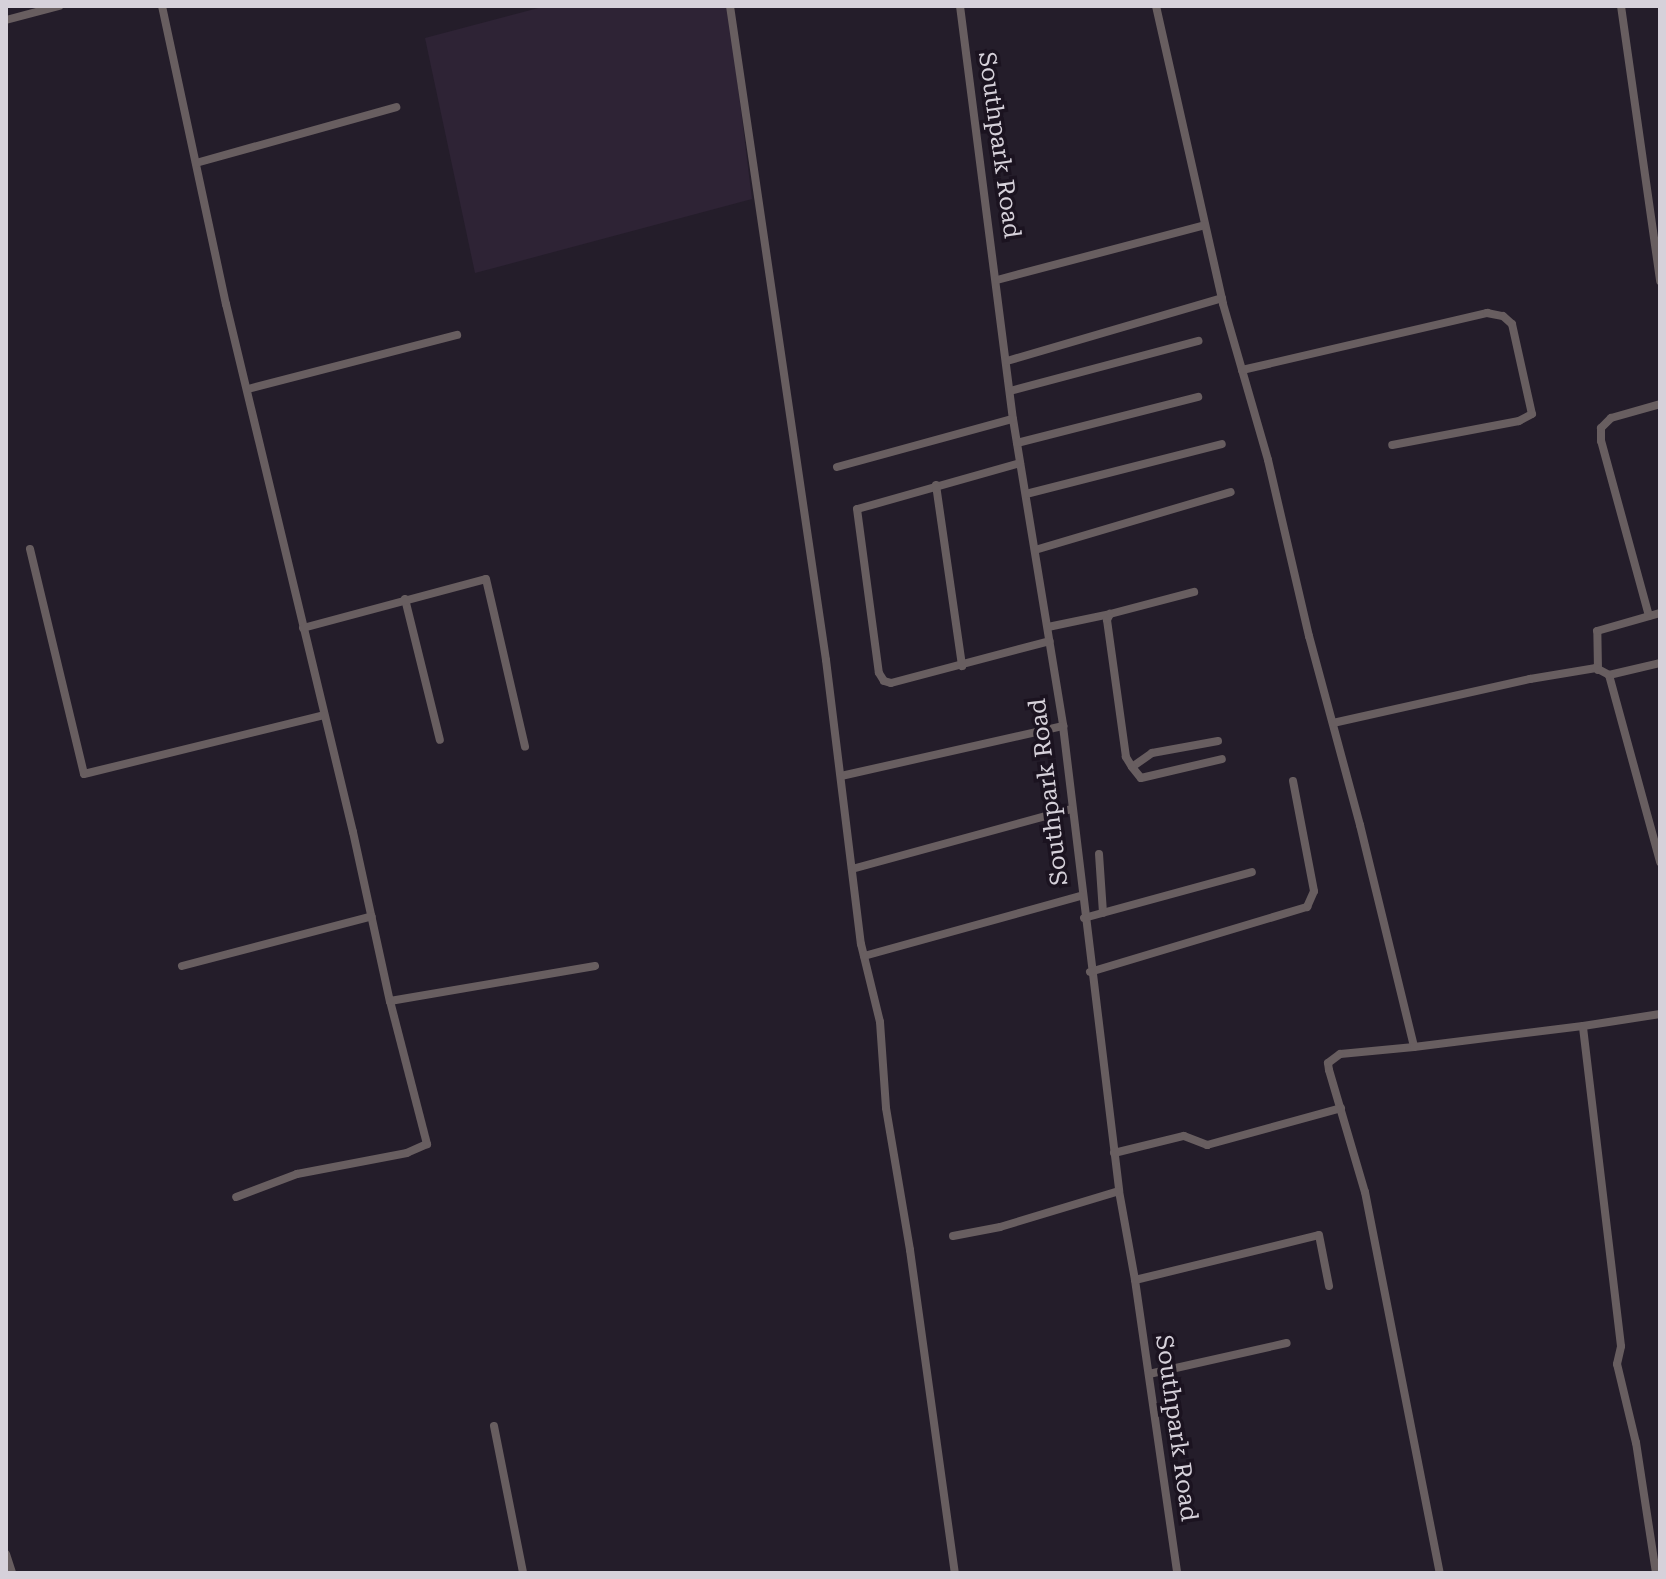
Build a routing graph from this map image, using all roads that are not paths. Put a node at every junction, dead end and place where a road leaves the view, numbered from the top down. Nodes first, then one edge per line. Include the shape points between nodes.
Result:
1 (59, 6) edge
2 (162, 6) edge
3 (730, 6) edge
4 (960, 6) edge
5 (1156, 6) edge
6 (1621, 6) edge
7 (6, 20) edge
8 (396, 107) dead end
9 (196, 163) junction
10 (1205, 225) junction
11 (997, 280) junction
12 (1660, 281) edge
13 (1222, 298) junction
14 (457, 335) dead end
15 (1198, 341) dead end
16 (1007, 361) junction
17 (1242, 370) junction
18 (248, 389) junction
19 (1010, 391) junction
20 (1198, 397) dead end
21 (1660, 404) edge
22 (1013, 419) junction
23 (1017, 443) junction
24 (1222, 444) dead end
25 (1392, 445) dead end
26 (1020, 463) junction
27 (837, 467) dead end
28 (936, 485) junction
29 (1231, 492) dead end
30 (1026, 494) junction
31 (30, 549) dead end
32 (1035, 550) junction
33 (1194, 592) dead end
34 (405, 599) junction
35 (1660, 613) edge
36 (1110, 614) junction
37 (1649, 616) junction
38 (1048, 627) junction
39 (303, 628) junction
40 (1050, 641) junction
41 (1660, 663) edge
42 (962, 666) junction
43 (1598, 670) junction
44 (1609, 675) junction
45 (324, 715) junction
46 (1333, 723) junction
47 (1063, 726) junction
48 (440, 740) dead end
49 (1218, 741) dead end
50 (525, 747) dead end
51 (1222, 759) dead end
52 (1132, 767) junction
53 (841, 776) junction
54 (1293, 781) dead end
55 (1071, 809) junction
56 (1099, 854) dead end
57 (1660, 862) edge
58 (852, 869) junction
59 (1252, 872) dead end
60 (1081, 896) junction
61 (1103, 913) junction
62 (372, 916) junction
63 (1084, 918) junction
64 (864, 956) junction
65 (182, 966) dead end
66 (595, 966) dead end
67 (1090, 972) junction
68 (390, 1001) junction
69 (1660, 1014) edge
70 (1583, 1026) junction
71 (1414, 1047) junction
72 (1341, 1108) junction
73 (1114, 1153) junction
74 (1119, 1191) junction
75 (236, 1197) dead end
76 (953, 1236) dead end
77 (1135, 1280) junction
78 (1329, 1286) dead end
79 (1287, 1343) dead end
80 (1149, 1374) junction
81 (494, 1426) dead end
82 (1660, 1513) edge
83 (1647, 1515) junction
84 (6, 1554) edge
85 (12, 1573) edge
86 (523, 1573) edge
87 (955, 1573) edge
88 (1177, 1573) edge
89 (1440, 1573) edge
90 (1656, 1573) edge

1 - 7 street
2 - 9 street
3 - 53 street
4 - 11 street, Southpark Road
5 - 10 street
6 - 12 street
8 - 9 street
9 - 18 street
10 - 11 street
10 - 13 street
11 - 16 street, Southpark Road
13 - 16 street
13 - 17 street
14 - 18 street
15 - 19 street
16 - 19 street, Southpark Road
17 - 25 street via 1487,313 1512,324 1532,414 1519,421
17 - 46 street
18 - 39 street
19 - 22 street, Southpark Road
20 - 23 street
21 - 37 street via 1611,418 1601,428
22 - 23 street, Southpark Road
22 - 27 street
23 - 26 street, Southpark Road
24 - 30 street
26 - 28 street
26 - 30 street, Southpark Road
28 - 42 street
28 - 42 street via 857,509 879,673 891,683
29 - 32 street
30 - 32 street, Southpark Road
31 - 45 street via 84,774
32 - 38 street, Southpark Road
33 - 36 street
34 - 39 street
34 - 48 street
34 - 50 street via 486,579
35 - 37 street
36 - 38 street
36 - 52 street via 1126,757
37 - 43 street via 1597,631
38 - 40 street, Southpark Road
39 - 45 street
40 - 42 street
40 - 47 street, Southpark Road
41 - 44 street
43 - 44 street
43 - 46 street via 1530,679
44 - 57 street
45 - 62 street
46 - 71 street
47 - 53 street
47 - 55 street, Southpark Road
49 - 52 street via 1152,753
51 - 52 street via 1141,778
53 - 58 street
54 - 67 street via 1314,891 1307,907
55 - 58 street
55 - 60 street, Southpark Road
56 - 61 street
58 - 64 street
59 - 61 street
60 - 63 street, Southpark Road
60 - 64 street
61 - 63 street
62 - 65 street
62 - 68 street
63 - 67 street, Southpark Road
64 - 87 street via 880,1022 886,1108
66 - 68 street
67 - 73 street, Southpark Road
68 - 75 street via 427,1144 407,1153 297,1174
69 - 70 street
70 - 71 street
70 - 83 street via 1621,1346 1617,1364
71 - 72 street via 1332,1057 1329,1070
72 - 73 street via 1207,1145 1184,1136
72 - 89 street via 1365,1192
73 - 74 street, Southpark Road
74 - 76 street
74 - 77 street, Southpark Road
77 - 78 street via 1319,1235
77 - 80 street, Southpark Road
79 - 80 street
80 - 88 street, Southpark Road
81 - 86 street
82 - 83 street
83 - 90 street
84 - 85 street

